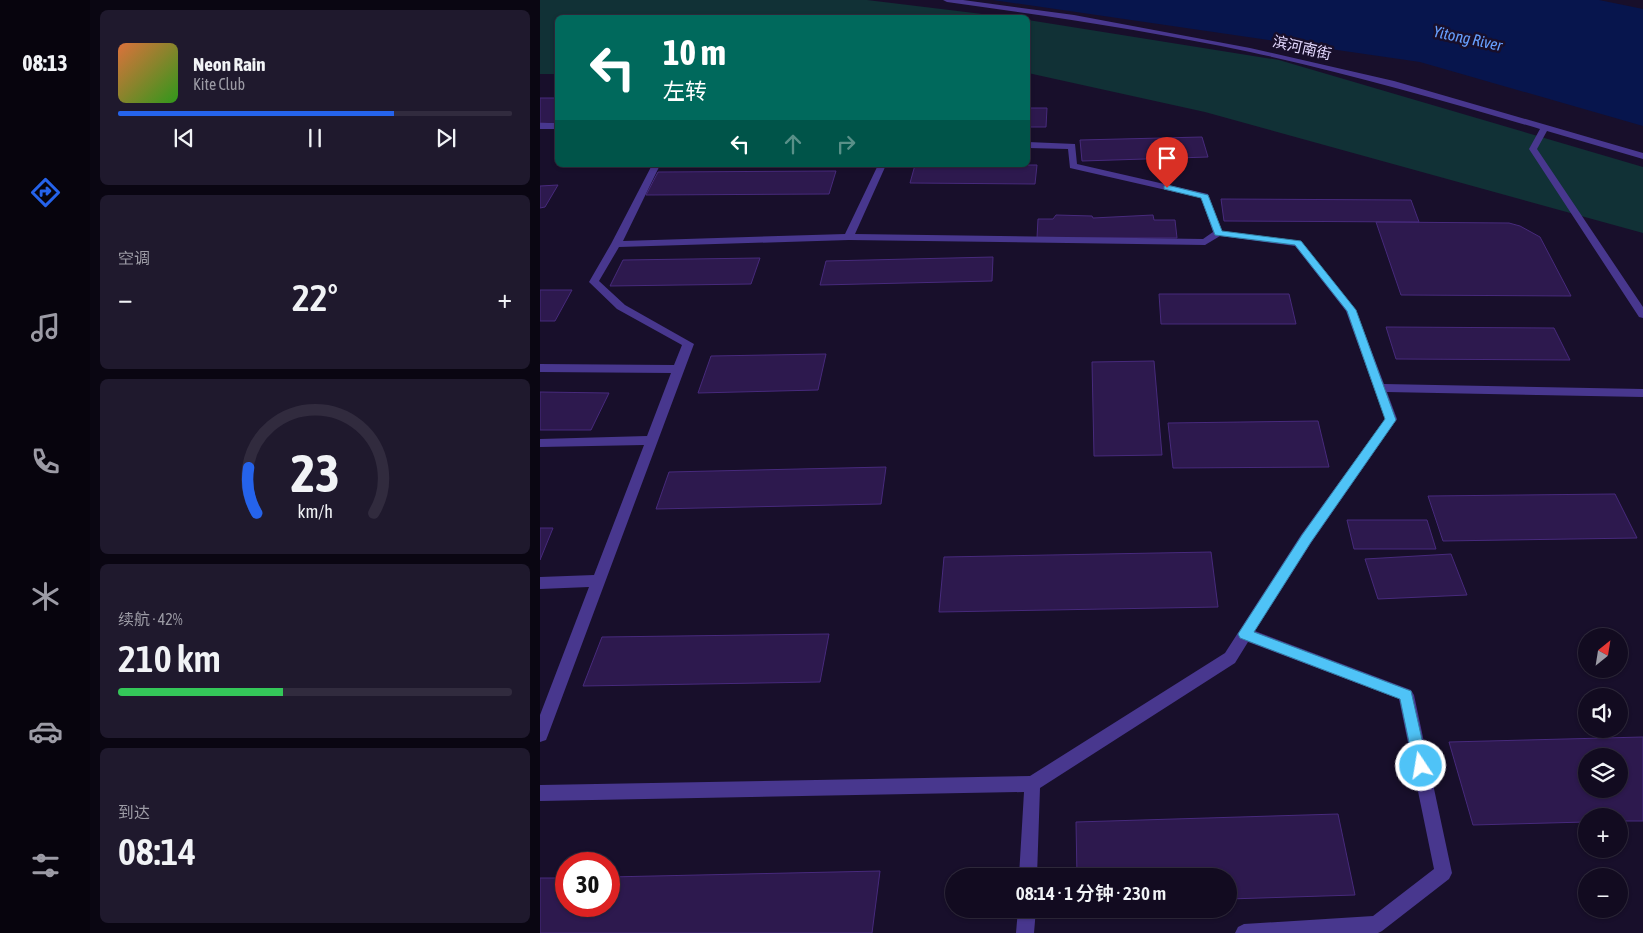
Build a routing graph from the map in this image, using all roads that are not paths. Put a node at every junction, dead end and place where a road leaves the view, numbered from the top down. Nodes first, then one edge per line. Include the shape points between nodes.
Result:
1 (947, 0) edge
2 (540, 126) edge
3 (555, 126) edge
4 (1545, 127) junction
5 (1030, 145) edge
6 (1643, 156) edge
7 (655, 167) edge
8 (881, 167) edge
9 (1218, 233) junction
10 (848, 237) junction
11 (616, 244) junction
12 (1643, 315) edge
13 (540, 368) edge
14 (679, 369) junction
15 (1380, 388) junction
16 (1643, 393) edge
17 (652, 440) junction
18 (540, 443) edge
19 (598, 581) junction
20 (540, 583) edge
21 (1245, 634) junction
22 (546, 702) edge
23 (540, 734) edge
24 (1032, 784) junction
25 (540, 793) edge
26 (1028, 868) edge
27 (1027, 918) edge
28 (1026, 933) edge
29 (1244, 933) edge

1 - 4 street, 滨河南街 via 1074,17 1250,50 1391,83
2 - 3 street
4 - 6 street, 滨河南街
4 - 12 street via 1533,149
5 - 9 street via 1072,146 1073,166 1205,196
7 - 11 street
8 - 10 street
9 - 10 street via 1205,242
9 - 15 street via 1298,243 1352,310
10 - 11 street
11 - 14 street via 594,282 621,307 688,344
13 - 14 street
14 - 17 street
15 - 16 street
15 - 21 street via 1391,420 1306,539
17 - 18 street
17 - 19 street
19 - 20 street
19 - 22 street
21 - 24 street via 1230,658
21 - 29 street via 1406,695 1443,873 1376,924
22 - 23 street
24 - 25 street
24 - 26 street
27 - 28 street

